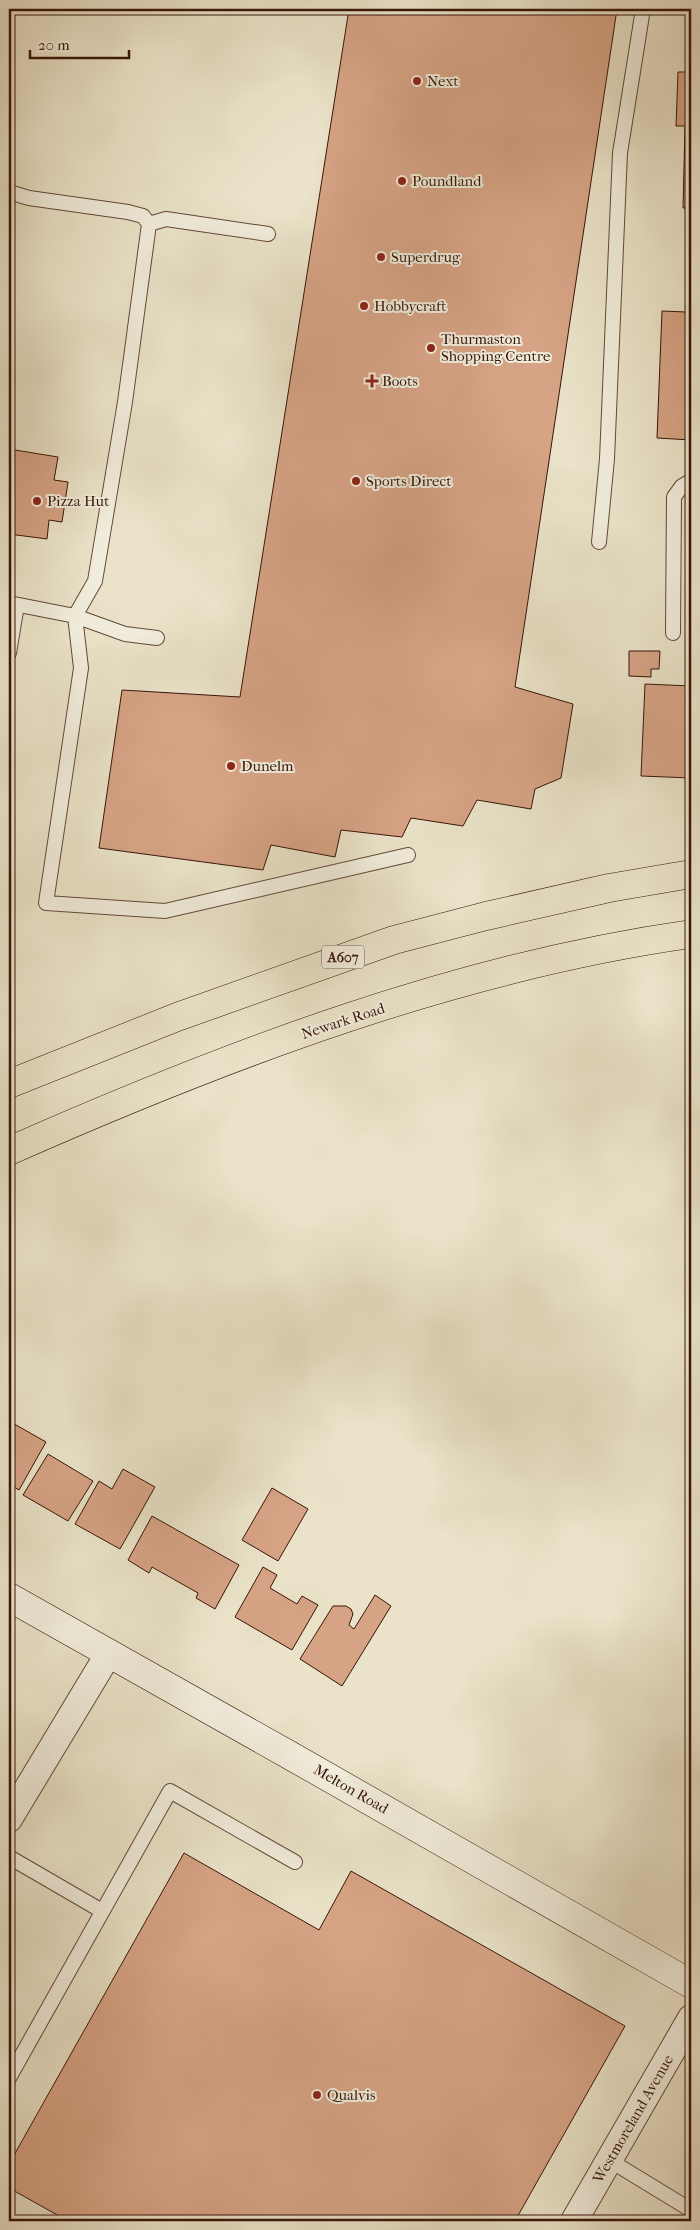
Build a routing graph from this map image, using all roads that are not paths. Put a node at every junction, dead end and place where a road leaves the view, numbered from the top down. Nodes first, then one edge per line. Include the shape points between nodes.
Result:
1 (643, 9) edge
2 (9, 192) edge
3 (149, 224) junction
4 (268, 234) dead end
5 (691, 481) edge
6 (599, 542) dead end
7 (13, 604) edge
8 (75, 616) junction
9 (673, 633) dead end
10 (157, 638) dead end
11 (9, 653) edge
12 (408, 856) dead end
13 (691, 874) edge
14 (691, 934) edge
15 (9, 1084) edge
16 (9, 1151) edge
17 (9, 1597) edge
18 (109, 1653) junction
19 (9, 1819) edge
20 (9, 1857) edge
21 (295, 1862) dead end
22 (102, 1911) junction
23 (691, 1984) edge
24 (691, 2018) edge
25 (9, 2078) edge
26 (609, 2160) junction
27 (691, 2210) edge
28 (574, 2221) edge

1 - 6 lane via 620,153 607,459
2 - 3 lane via 29,198 128,212 143,216
3 - 4 lane via 166,218
3 - 8 lane via 125,402 94,581
5 - 9 lane via 682,486 674,497
7 - 8 lane
7 - 11 lane
8 - 10 lane via 125,634
8 - 12 lane via 81,668 46,903 165,911
13 - 15 highway, A607 via 610,888 394,940 177,1017
14 - 16 highway, Newark Road via 637,942 452,986 326,1026 186,1076
17 - 18 street, Melton Road
18 - 19 street
18 - 23 street, Melton Road
20 - 22 lane
21 - 22 lane via 170,1791
22 - 25 lane
24 - 26 street, Westmoreland Avenue
26 - 27 lane
26 - 28 street, Westmoreland Avenue

